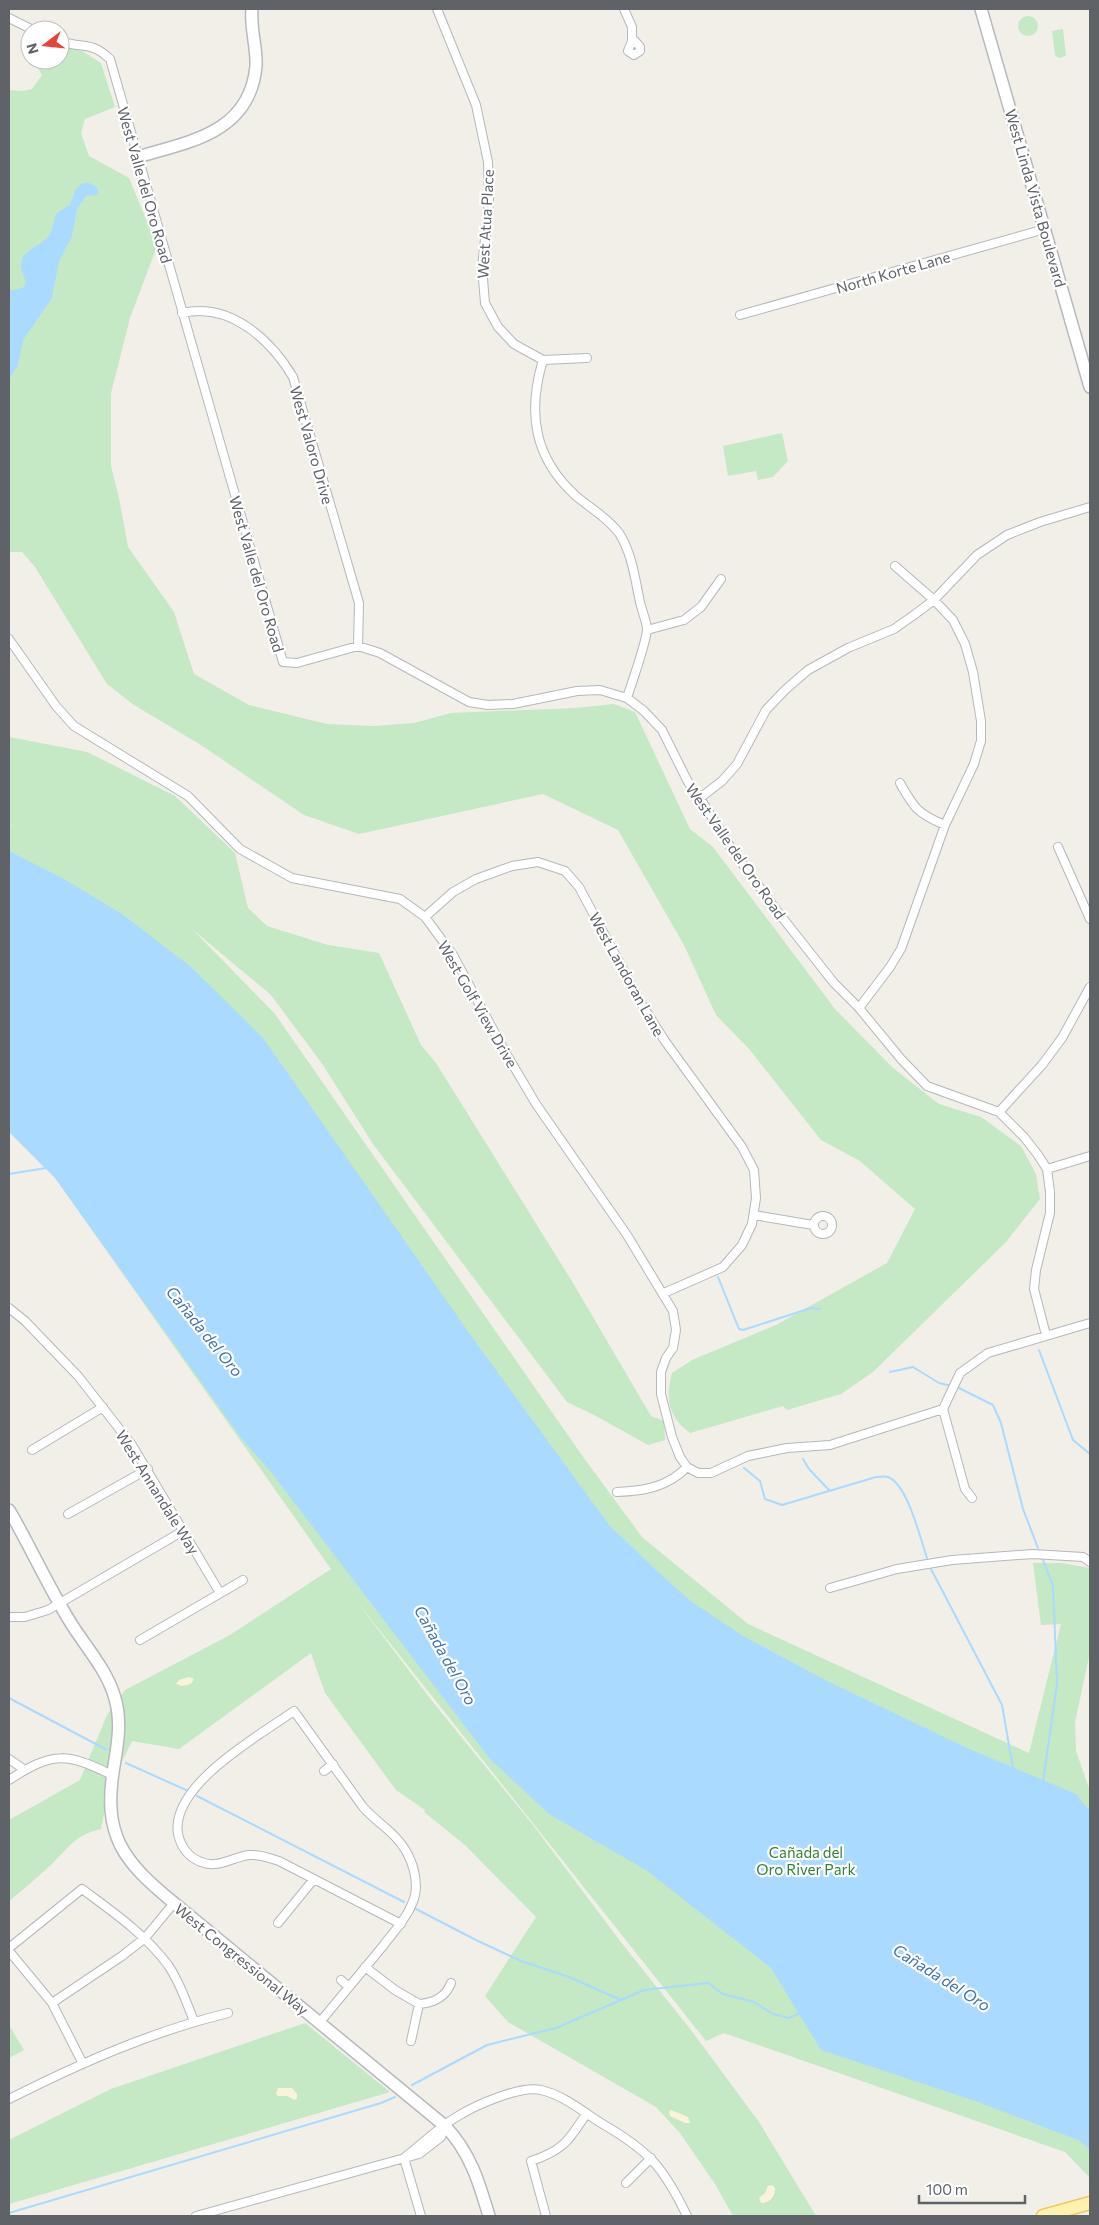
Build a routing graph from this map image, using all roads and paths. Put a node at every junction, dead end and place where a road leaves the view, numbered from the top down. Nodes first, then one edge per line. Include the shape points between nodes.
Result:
1 (252, 9) edge
2 (437, 9) edge
3 (624, 9) edge
4 (981, 9) edge
5 (632, 41) dead end
6 (70, 43) edge
7 (137, 157) junction
8 (1045, 229) junction
9 (182, 313) junction
10 (740, 315) dead end
11 (587, 358) dead end
12 (543, 360) junction
13 (1090, 387) edge
14 (1090, 507) edge
15 (895, 566) dead end
16 (721, 579) dead end
17 (934, 600) junction
18 (647, 630) junction
19 (9, 639) edge
20 (358, 646) junction
21 (628, 698) junction
22 (900, 783) dead end
23 (700, 798) junction
24 (945, 825) junction
25 (1058, 847) dead end
26 (425, 917) junction
27 (1090, 919) edge
28 (1090, 987) edge
29 (858, 1008) junction
30 (999, 1112) junction
31 (1090, 1156) edge
32 (1047, 1169) junction
33 (754, 1214) junction
34 (813, 1225) dead end
35 (664, 1293) junction
36 (9, 1308) edge
37 (1090, 1322) edge
38 (1046, 1335) junction
39 (103, 1407) junction
40 (943, 1409) junction
41 (32, 1450) dead end
42 (688, 1467) junction
43 (148, 1469) junction
44 (617, 1492) dead end
45 (972, 1498) dead end
46 (9, 1510) edge
47 (68, 1514) dead end
48 (183, 1531) junction
49 (1090, 1562) edge
50 (243, 1580) dead end
51 (830, 1588) dead end
52 (220, 1593) junction
53 (62, 1602) junction
54 (9, 1616) edge
55 (140, 1640) dead end
56 (9, 1759) edge
57 (333, 1764) junction
58 (25, 1770) junction
59 (324, 1770) dead end
60 (112, 1775) junction
61 (9, 1780) edge
62 (314, 1879) junction
63 (174, 1903) junction
64 (278, 1922) dead end
65 (401, 1924) junction
66 (145, 1938) junction
67 (9, 1950) edge
68 (365, 1968) junction
69 (341, 1980) dead end
70 (451, 1983) dead end
71 (349, 1987) junction
72 (52, 2003) junction
73 (419, 2004) junction
74 (228, 2013) dead end
75 (194, 2021) junction
76 (320, 2022) junction
77 (411, 2041) dead end
78 (82, 2062) junction
79 (9, 2099) edge
80 (586, 2114) junction
81 (445, 2126) junction
82 (404, 2158) junction
83 (651, 2158) junction
84 (626, 2183) dead end
85 (1090, 2203) edge
86 (196, 2216) edge
87 (421, 2216) edge
88 (489, 2216) edge
89 (546, 2216) edge
90 (687, 2216) edge
91 (1043, 2216) edge

1 - 7 street via 256,66 252,87 239,110 210,135
2 - 12 street, West Atua Place via 476,105 488,162 489,202 482,267 485,303 498,327 514,344
3 - 5 street via 631,21
4 - 8 street, West Linda Vista Boulevard
6 - 7 street, West Valle del Oro Road via 100,50 110,59
7 - 9 street, West Valle del Oro Road
8 - 10 street, North Korte Lane
8 - 13 street, West Linda Vista Boulevard
9 - 20 street, West Valoro Drive via 197,310 247,326 266,340 293,377 359,603
9 - 20 street, West Valle del Oro Road via 283,662 297,663
11 - 12 street
12 - 18 street via 534,401 543,454 558,479 599,512 618,533 630,558
14 - 17 street via 1020,529 993,544 960,571
15 - 17 street
16 - 18 street via 701,607 684,620
17 - 23 street via 894,629 848,648 808,670 784,690 766,710 737,764
17 - 24 street via 953,620 965,644 981,721 981,742 974,764
18 - 21 street
19 - 26 street, West Golf View Drive via 74,726 188,796 240,849 292,878 400,899
20 - 21 street, West Valle del Oro Road via 380,653 469,702 513,704 577,691 600,690
21 - 23 street, West Valle del Oro Road via 662,730 688,782
22 - 24 street via 912,806
23 - 29 street, West Valle del Oro Road via 774,907
24 - 29 street via 901,949
25 - 27 street
26 - 33 street, West Landoran Lane via 468,883 512,866 538,862 565,871 579,887 664,1041 742,1147 754,1170
26 - 35 street, West Golf View Drive via 453,955 536,1104
28 - 30 street via 1062,1038
29 - 30 street, West Valle del Oro Road via 927,1086
30 - 32 street, West Valle del Oro Road via 1024,1137
31 - 32 street
32 - 38 street, West Valle del Oro Road via 1050,1213 1034,1289
33 - 34 street
33 - 35 street, West Landoran Lane via 742,1245 723,1266
35 - 42 street, West Golf View Drive via 673,1311 676,1330 673,1348 661,1372 661,1394 672,1437
36 - 39 street, West Annandale Way via 26,1320
37 - 38 street
38 - 40 street via 988,1353 960,1373
39 - 41 street
39 - 43 street, West Annandale Way
40 - 42 street via 830,1445 787,1448 748,1456 711,1473 698,1473
40 - 45 street via 965,1489
42 - 44 street via 677,1478 662,1485 642,1491
43 - 47 street
43 - 48 street, West Annandale Way
46 - 53 street, West Congressional Way via 48,1571
48 - 52 street, West Annandale Way
48 - 53 street
49 - 51 street via 1083,1557 1033,1554 950,1560 897,1569
50 - 52 street
52 - 55 street
53 - 54 street via 33,1616
53 - 60 street, West Congressional Way via 114,1694 119,1719
56 - 58 street
57 - 59 street
57 - 62 street via 294,1711 204,1776 175,1817 184,1849 203,1863 264,1856
57 - 65 street via 368,1813 400,1842 411,1861 415,1892 410,1911
58 - 60 street via 50,1759 65,1758 86,1762
58 - 61 street
60 - 63 street, West Congressional Way via 112,1820 126,1857 141,1876
62 - 64 street
62 - 65 street
63 - 66 street
63 - 76 street, West Congressional Way
65 - 68 street
66 - 67 street via 82,1889
66 - 72 street
66 - 75 street via 169,1966
67 - 72 street
68 - 71 street
68 - 73 street
69 - 71 street
70 - 73 street via 442,1996
71 - 76 street
72 - 78 street
73 - 77 street
74 - 75 street
75 - 78 street
76 - 81 street, West Congressional Way
78 - 79 street
80 - 81 street via 559,2096 530,2090 479,2106
80 - 83 street via 634,2143
80 - 89 street via 566,2144 530,2161
81 - 82 street
81 - 88 street, West Congressional Way via 469,2157
82 - 86 street
82 - 87 street
83 - 84 street
83 - 90 street via 671,2185
85 - 91 main road

